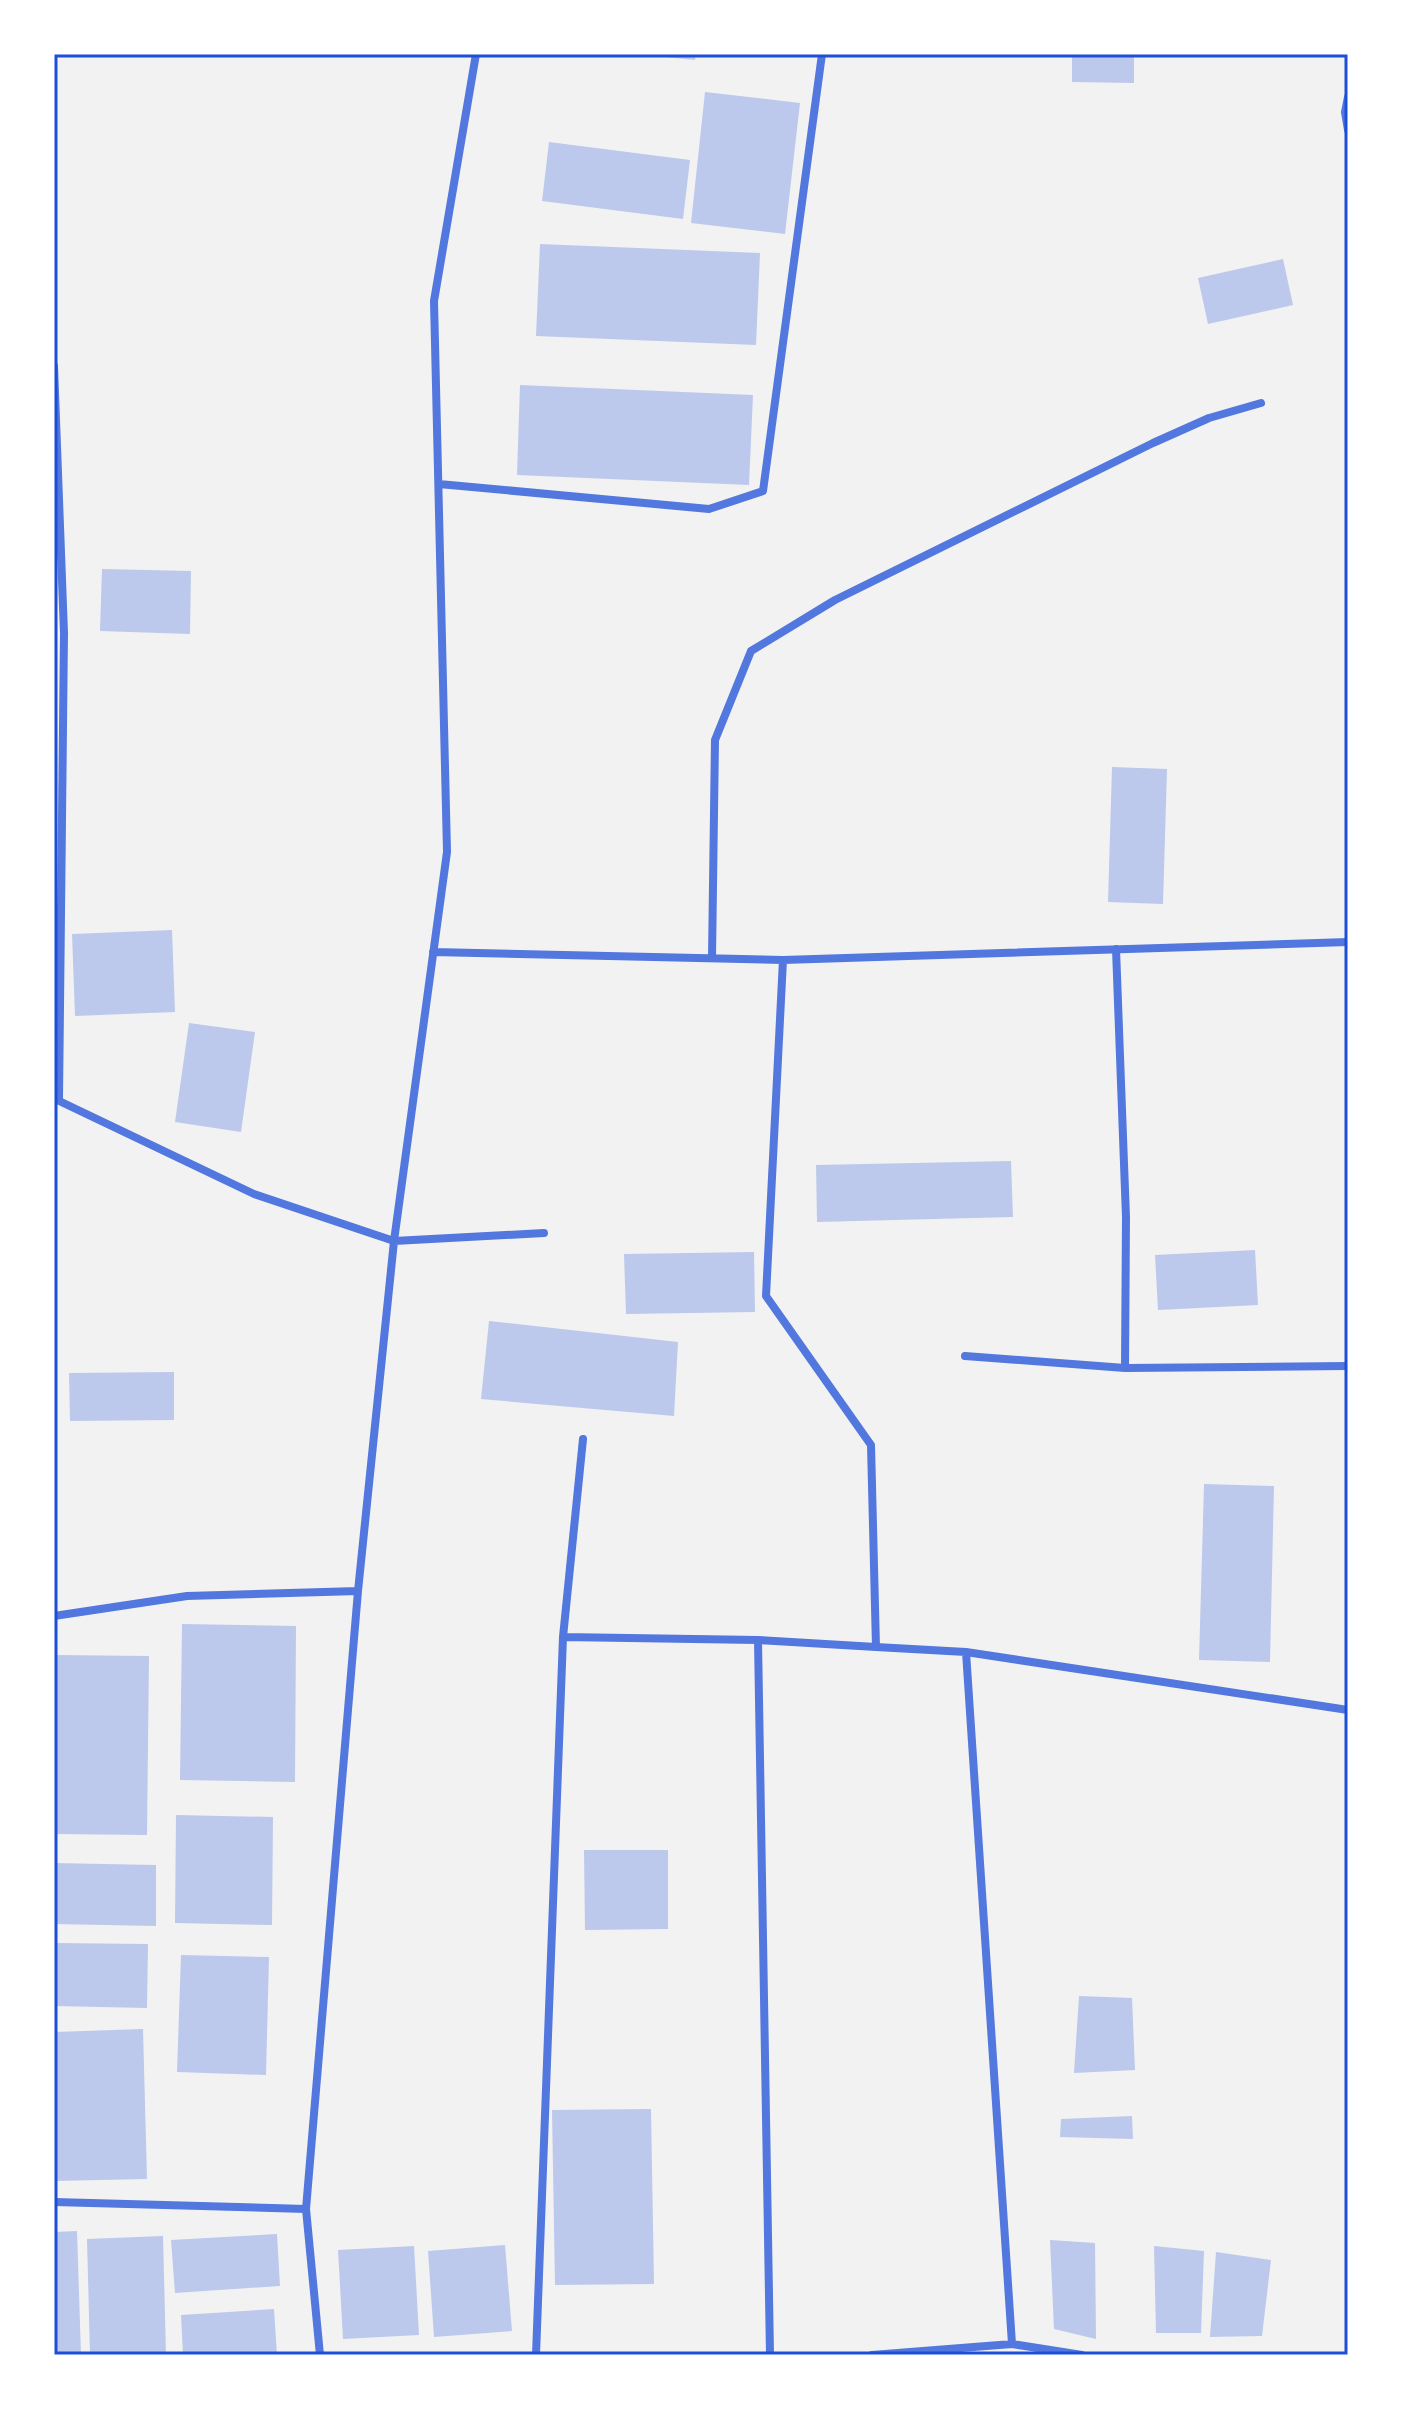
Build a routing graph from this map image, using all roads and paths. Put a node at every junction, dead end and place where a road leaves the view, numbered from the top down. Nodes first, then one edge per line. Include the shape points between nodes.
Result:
1 (476, 54) edge
2 (822, 54) edge
3 (1348, 97) edge
4 (1347, 112) edge
5 (1348, 130) edge
6 (54, 366) edge
7 (1261, 403) dead end
8 (439, 484) junction
9 (59, 632) edge
10 (58, 831) edge
11 (1348, 942) edge
12 (1116, 949) junction
13 (433, 952) junction
14 (712, 958) junction
15 (783, 960) junction
16 (56, 1099) edge
17 (544, 1233) dead end
18 (394, 1241) junction
19 (965, 1356) dead end
20 (1348, 1366) edge
21 (1125, 1368) junction
22 (583, 1439) dead end
23 (358, 1591) junction
24 (54, 1616) edge
25 (563, 1637) junction
26 (758, 1640) junction
27 (876, 1647) junction
28 (966, 1652) junction
29 (1348, 1710) edge
30 (54, 2202) edge
31 (306, 2209) junction
32 (1012, 2344) junction
33 (320, 2355) edge
34 (536, 2355) edge
35 (770, 2355) edge
36 (872, 2355) edge
37 (1082, 2355) edge

1 - 8 street via 434,301
2 - 8 street via 763,491 709,509
3 - 4 street
4 - 5 street
6 - 9 street
7 - 14 street via 1153,443 835,600 751,651 715,740
8 - 13 street via 447,852
9 - 10 street
10 - 16 street
11 - 12 street
12 - 15 street
12 - 21 street via 1126,1217
13 - 14 street
13 - 18 street
14 - 15 street
15 - 27 street via 766,1296 871,1445
16 - 18 street via 254,1194
17 - 18 street
18 - 23 street
19 - 21 street
20 - 21 street
22 - 25 street
23 - 24 street via 187,1596
23 - 31 street
25 - 26 street
25 - 34 street
26 - 27 street
26 - 35 street
27 - 28 street
28 - 29 street
28 - 32 street
30 - 31 street
31 - 33 street
32 - 36 street
32 - 37 street

